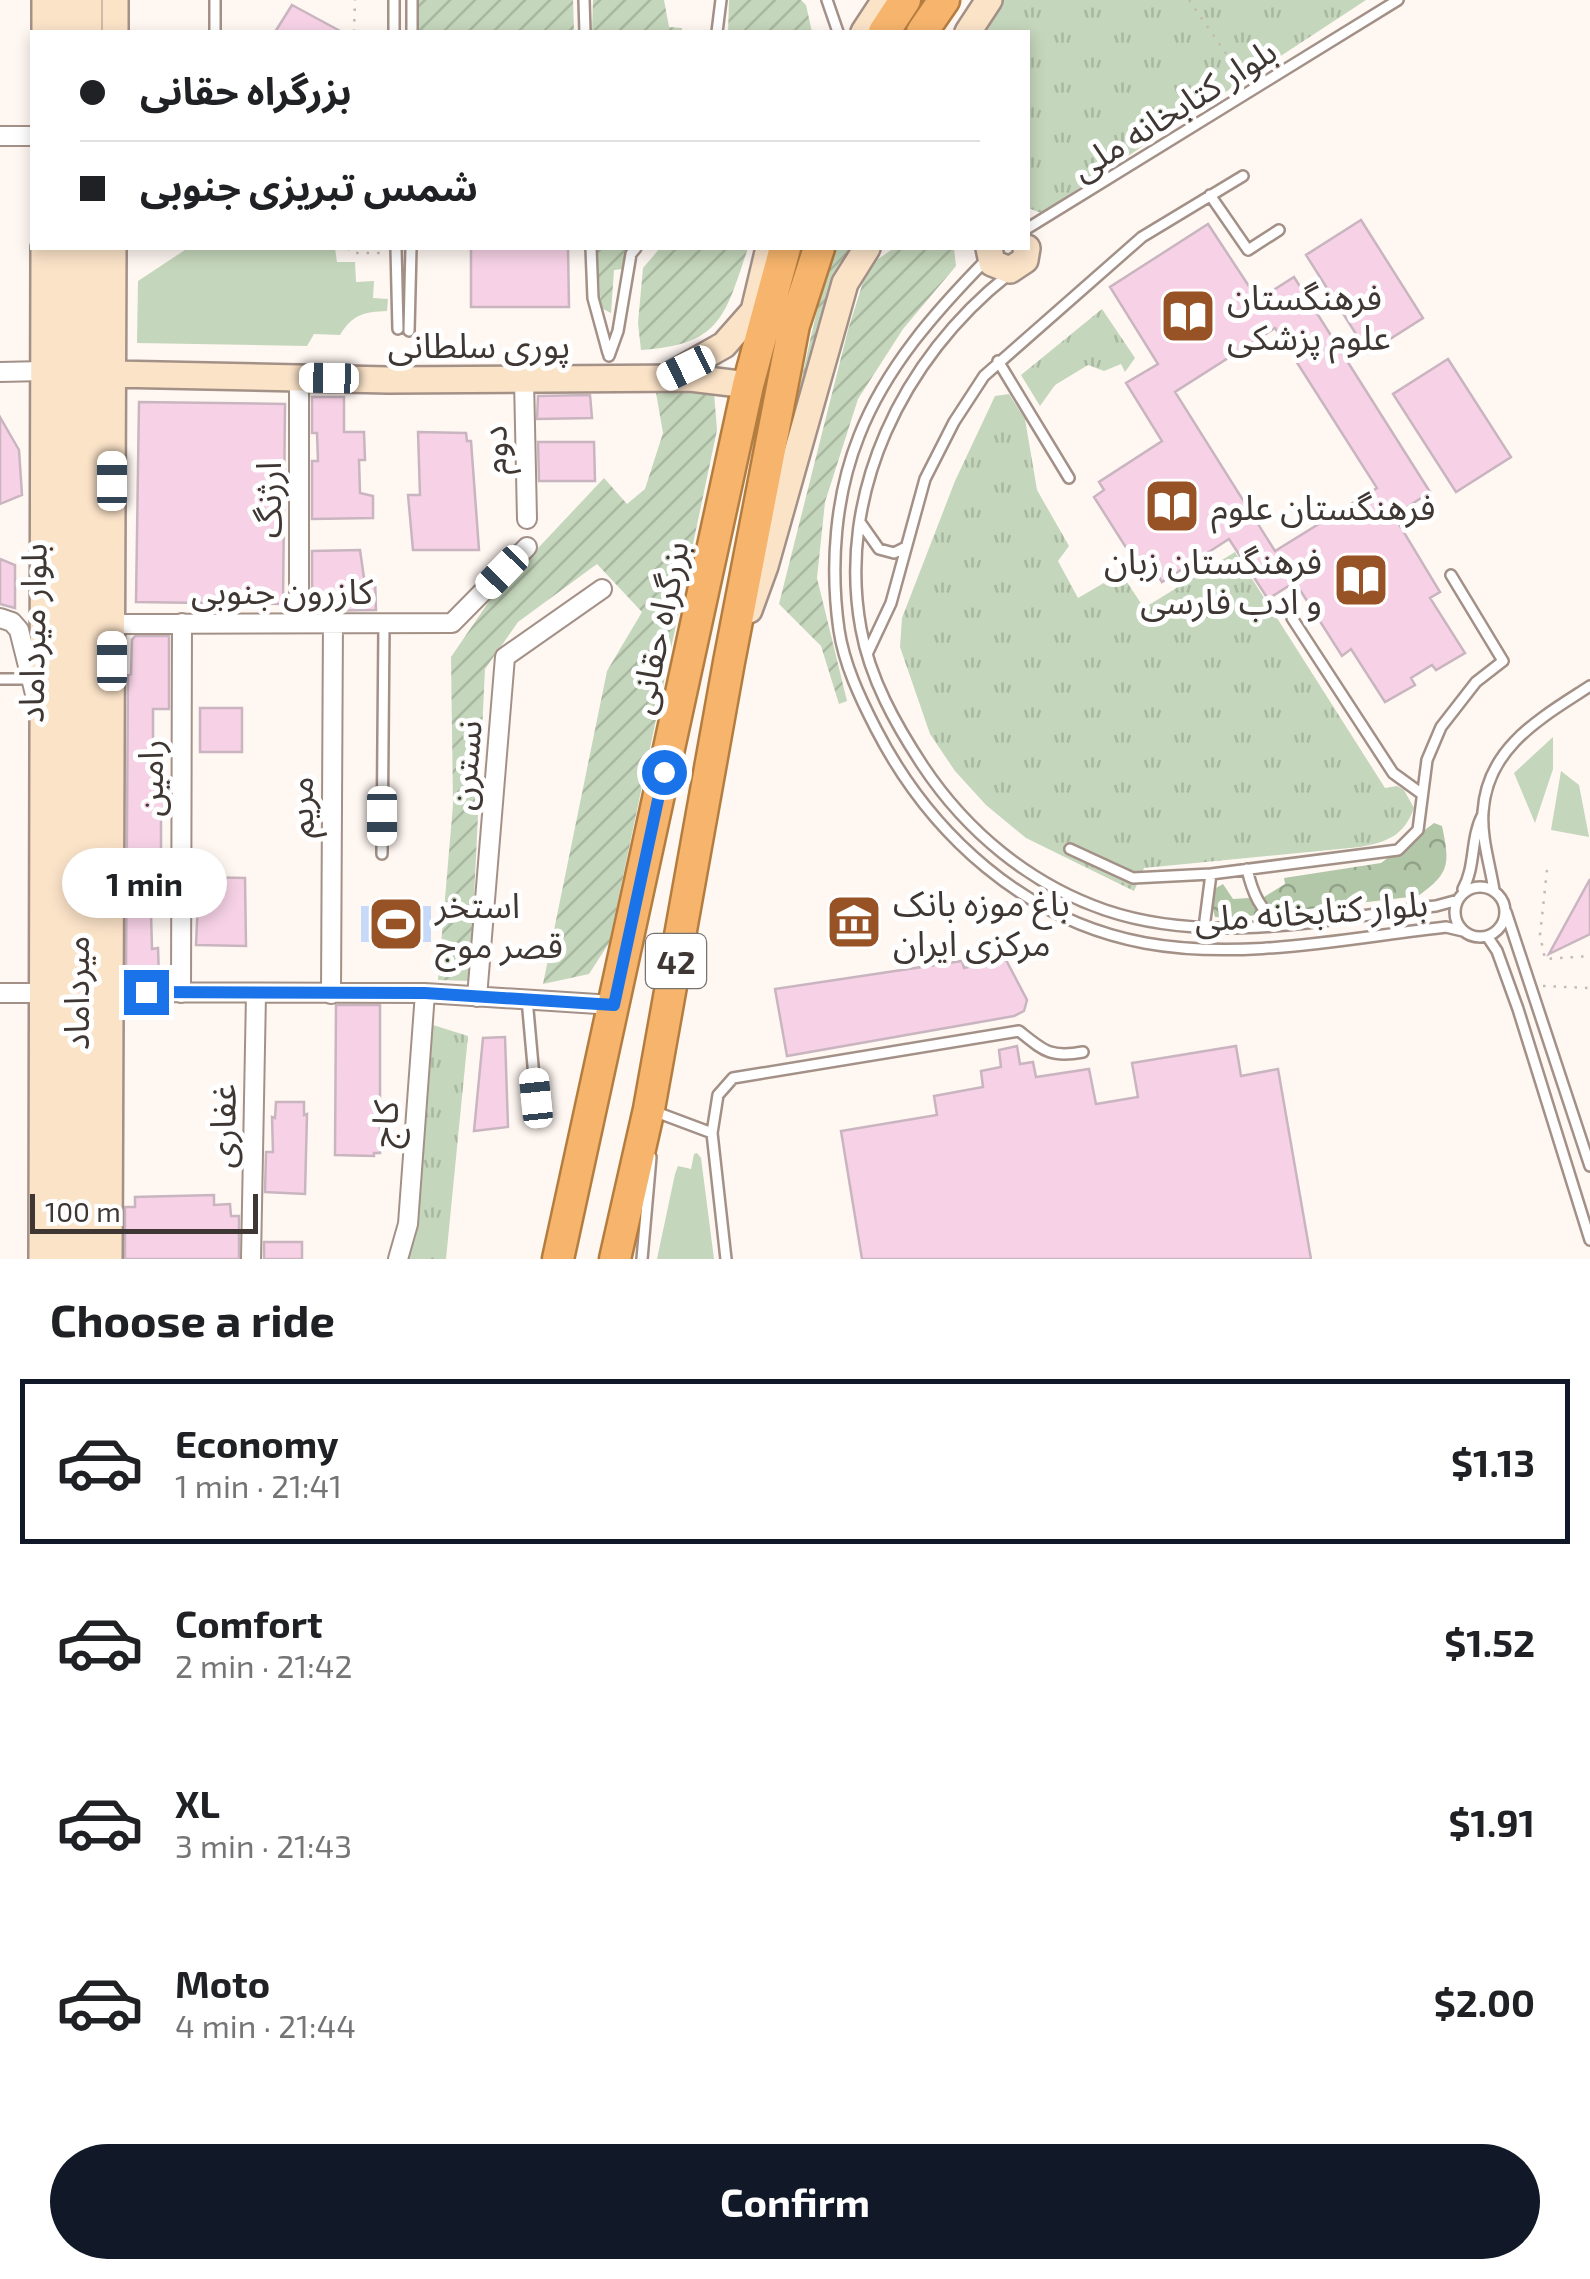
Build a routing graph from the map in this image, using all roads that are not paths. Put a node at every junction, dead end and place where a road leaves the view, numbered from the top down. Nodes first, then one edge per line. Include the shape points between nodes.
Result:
1 (70, 0) edge
2 (89, 0) edge
3 (115, 0) edge
4 (215, 0) edge
5 (394, 0) edge
6 (412, 0) edge
7 (584, 0) edge
8 (722, 0) edge
9 (828, 0) edge
10 (886, 0) edge
11 (906, 0) edge
12 (944, 0) edge
13 (989, 0) edge
14 (1398, 0) edge
15 (70, 30) edge
16 (89, 30) edge
17 (114, 30) edge
18 (215, 30) edge
19 (394, 30) edge
20 (412, 30) edge
21 (584, 30) edge
22 (717, 30) edge
23 (837, 30) edge
24 (865, 30) edge
25 (885, 30) edge
26 (923, 30) edge
27 (969, 30) edge
28 (0, 136) edge
29 (30, 136) edge
30 (1243, 176) dead end
31 (1210, 195) junction
32 (1030, 227) edge
33 (1279, 230) dead end
34 (44, 250) edge
35 (69, 250) edge
36 (88, 250) edge
37 (114, 250) edge
38 (396, 250) edge
39 (411, 250) edge
40 (591, 250) edge
41 (634, 250) edge
42 (769, 250) edge
43 (784, 250) edge
44 (818, 250) edge
45 (866, 250) edge
46 (987, 251) edge
47 (1024, 256) edge
48 (398, 329) dead end
49 (409, 331) dead end
50 (998, 361) junction
51 (44, 371) junction
52 (0, 372) edge
53 (113, 374) junction
54 (299, 378) junction
55 (665, 378) junction
56 (524, 379) junction
57 (748, 385) junction
58 (1069, 478) dead end
59 (527, 519) dead end
60 (860, 522) junction
61 (528, 546) dead end
62 (904, 548) junction
63 (1452, 575) dead end
64 (602, 589) dead end
65 (0, 618) edge
66 (1292, 618) dead end
67 (333, 621) junction
68 (299, 622) junction
69 (384, 622) junction
70 (182, 623) junction
71 (112, 624) junction
72 (868, 652) junction
73 (729, 662) junction
74 (0, 679) edge
75 (32, 679) junction
76 (1590, 686) edge
77 (43, 717) junction
78 (1422, 794) junction
79 (1483, 814) junction
80 (1070, 848) dead end
81 (382, 854) dead end
82 (43, 867) junction
83 (1248, 869) junction
84 (1211, 874) junction
85 (1494, 890) junction
86 (1459, 898) junction
87 (1506, 912) junction
88 (1334, 918) junction
89 (1283, 924) junction
90 (1204, 928) junction
91 (1463, 930) junction
92 (62, 935) junction
93 (1487, 936) junction
94 (1336, 940) junction
95 (110, 992) junction
96 (0, 993) edge
97 (42, 993) junction
98 (181, 993) junction
99 (425, 993) junction
100 (256, 994) junction
101 (331, 994) junction
102 (478, 996) junction
103 (526, 1000) junction
104 (614, 1005) junction
105 (1083, 1052) dead end
106 (536, 1098) dead end
107 (649, 1109) junction
108 (712, 1133) junction
109 (1590, 1166) edge
110 (1590, 1240) edge
111 (42, 1259) edge
112 (62, 1259) edge
113 (84, 1259) edge
114 (109, 1259) edge
115 (251, 1259) edge
116 (398, 1259) edge
117 (558, 1259) edge
118 (616, 1259) edge
119 (642, 1259) edge
120 (726, 1259) edge

1 - 15 main road
2 - 16 main road
3 - 17 main road
4 - 18 lane
5 - 19 lane
6 - 20 lane
7 - 21 lane
8 - 22 lane
9 - 23 lane
10 - 24 main road
11 - 25 highway
12 - 26 highway
13 - 27 main road
14 - 32 lane, بلوار کتابخانه ملی
28 - 29 street
30 - 31 lane
31 - 33 lane via 1248,250
31 - 50 lane via 1142,238
34 - 51 main road, میرداماد
35 - 92 main road, بلوار میرداماد
36 - 113 main road, بلوار میرداماد
37 - 53 main road, میرداماد
38 - 48 lane
39 - 49 lane
40 - 41 lane via 592,298 609,356
42 - 55 main road via 754,311 724,345
43 - 57 highway, بزرگراه حقانی / 42
44 - 73 highway, 42 via 794,325
45 - 73 main road via 845,283 765,566
46 - 47 main road via 1003,270
46 - 94 lane, بلوار کتابخانه ملی via 918,334 859,436 839,506 835,572 840,633 858,695 906,780 955,841 1044,907 1144,943 1203,950
47 - 60 lane, بلوار کتابخانه ملی via 936,347 904,395 879,444
50 - 58 lane
50 - 62 lane via 954,422 926,479
51 - 52 street
51 - 77 main road, میرداماد
53 - 54 main road, پوری سلطانی
53 - 71 main road, میرداماد
54 - 56 main road, پوری سلطانی
54 - 68 street, ارژنگ
55 - 56 main road, پوری سلطانی
55 - 57 main road, پوری سلطانی
56 - 59 street, دوم
57 - 104 highway, بزرگراه حقانی / 42
60 - 62 lane via 879,549
60 - 72 lane, بلوار کتابخانه ملی via 856,572
61 - 69 street, کازرون جنوبی via 452,622
62 - 72 lane via 891,603
63 - 78 lane via 1503,660 1441,727
64 - 102 street, نسترن via 505,657
65 - 75 street via 19,630
66 - 78 lane via 1393,773
67 - 68 street, کازرون جنوبی
67 - 69 street, کازرون جنوبی
67 - 101 street, مریم
68 - 70 street, کازرون جنوبی
69 - 81 lane
70 - 71 street, کازرون جنوبی
70 - 98 street, رامین
71 - 95 main road, میرداماد
72 - 90 lane, بلوار کتابخانه ملی via 878,687 934,782 1010,860 1104,909
73 - 107 highway, 42
74 - 75 lane
75 - 77 street
76 - 79 lane via 1509,745 1490,777
77 - 82 main road, میرداماد
78 - 83 lane via 1418,830 1398,850
79 - 85 lane
79 - 86 lane
80 - 84 lane via 1133,878
82 - 92 main road
82 - 97 main road, میرداماد
83 - 84 lane
83 - 89 lane via 1252,893
84 - 90 lane
85 - 86 lane via 1472,887
85 - 87 lane
86 - 88 lane, بلوار کتابخانه ملی
86 - 91 lane via 1455,916
87 - 93 lane
87 - 109 lane
88 - 89 lane, بلوار کتابخانه ملی
88 - 94 lane
89 - 90 lane, بلوار کتابخانه ملی
91 - 93 lane
91 - 94 lane, بلوار کتابخانه ملی
92 - 112 main road, بلوار میرداماد
93 - 110 lane via 1518,1009
95 - 98 street
95 - 114 main road, میرداماد
96 - 97 street
97 - 111 main road, میرداماد
98 - 100 street
99 - 101 street
99 - 102 street
99 - 116 street, کاج via 408,1224
100 - 101 street
100 - 115 street, غفارى
102 - 103 street
103 - 104 street
103 - 106 lane
104 - 117 highway, بزرگراه حقانی / 42
105 - 108 lane via 1047,1052 1019,1030 733,1078 718,1095
107 - 108 lane
107 - 118 highway, 42
107 - 119 lane via 652,1171
108 - 120 lane

